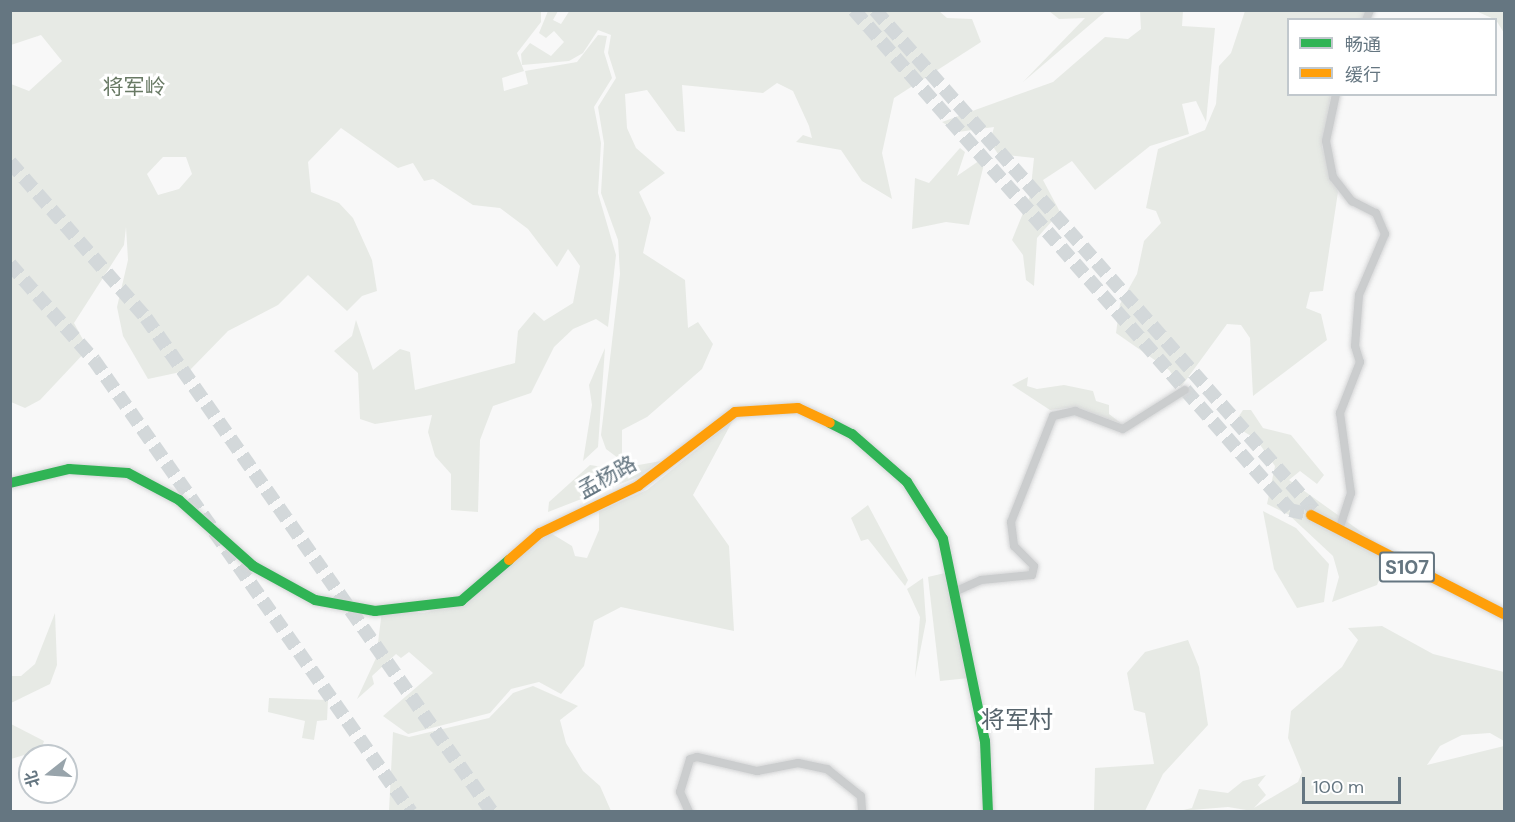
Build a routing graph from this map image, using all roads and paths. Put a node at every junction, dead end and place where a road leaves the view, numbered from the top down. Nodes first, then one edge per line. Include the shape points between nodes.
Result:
1 (1336, 96) edge
2 (1185, 390) dead end
3 (10, 483) edge
4 (1341, 524) junction
5 (954, 592) junction
6 (1504, 606) edge
7 (1504, 614) edge
8 (689, 812) edge
9 (862, 812) edge
10 (988, 812) edge

1 - 4 street via 1326,141 1333,177 1352,201 1376,213 1385,234 1359,295 1356,346 1360,362 1340,413 1352,493
2 - 5 street via 1123,429 1075,411 1053,416 1011,522 1014,546 1034,566 1032,575 981,580
3 - 5 main road, 孟杨路 via 69,469 128,473 179,500 253,566 315,600 375,611 461,601 540,533 638,486 735,412 798,408 852,434 907,482 943,539
4 - 6 main road, S107 via 1457,588
4 - 7 main road, S107 via 1313,512
5 - 10 main road, 孟杨路 via 985,741
8 - 9 street via 680,792 690,759 697,757 757,771 798,763 827,769 861,796

